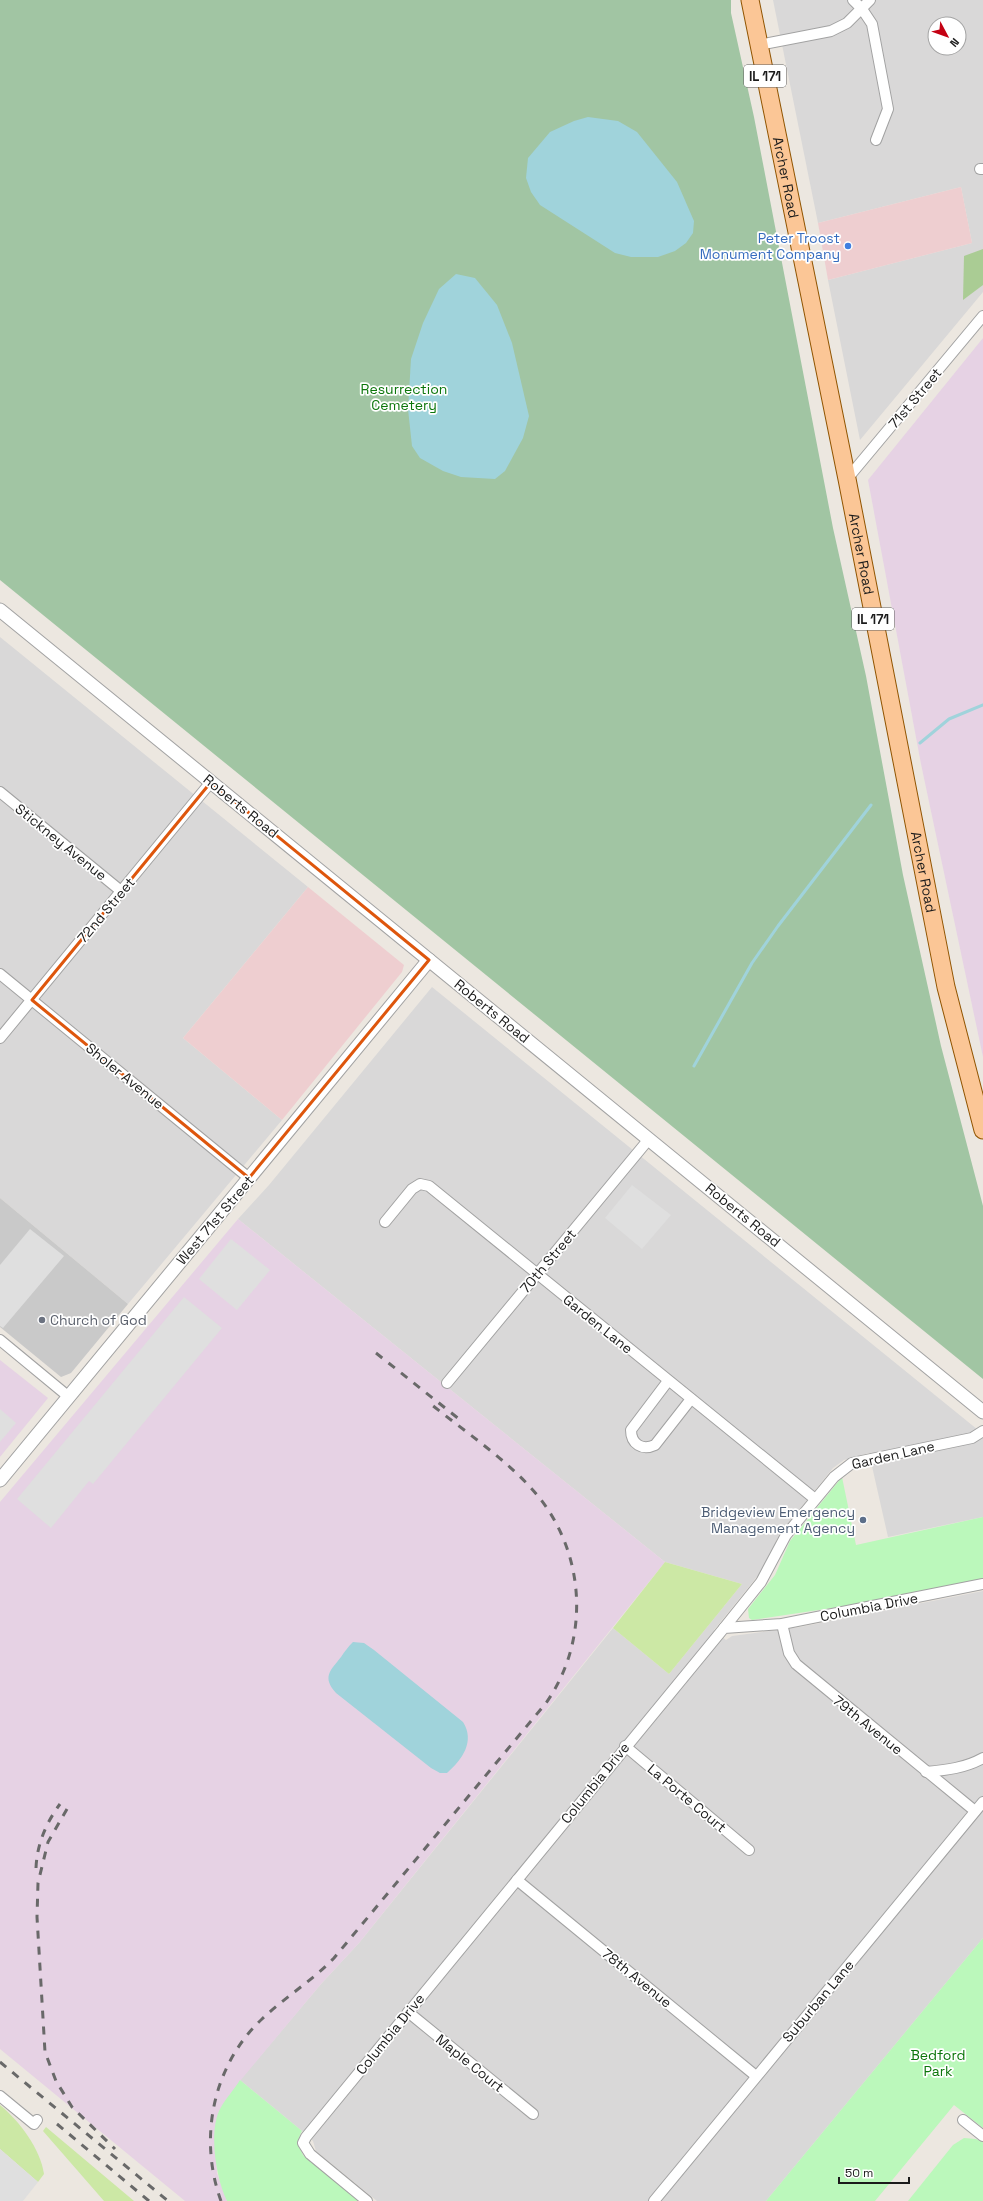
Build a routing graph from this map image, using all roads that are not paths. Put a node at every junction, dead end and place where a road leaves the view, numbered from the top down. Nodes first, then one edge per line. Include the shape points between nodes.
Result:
1 (750, 0) edge
2 (853, 0) edge
3 (870, 0) edge
4 (862, 9) junction
5 (758, 45) junction
6 (876, 140) dead end
7 (983, 316) edge
8 (847, 479) junction
9 (0, 610) edge
10 (211, 782) junction
11 (0, 792) edge
12 (121, 891) junction
13 (429, 960) junction
14 (0, 974) edge
15 (32, 1000) junction
16 (0, 1038) edge
17 (983, 1130) edge
18 (649, 1139) junction
19 (249, 1178) junction
20 (386, 1222) dead end
21 (537, 1274) junction
22 (0, 1340) edge
23 (668, 1381) junction
24 (447, 1383) dead end
25 (69, 1396) junction
26 (691, 1399) junction
27 (983, 1412) edge
28 (983, 1431) edge
29 (0, 1480) edge
30 (815, 1498) junction
31 (983, 1584) edge
32 (782, 1624) junction
33 (724, 1628) junction
34 (625, 1746) junction
35 (983, 1758) edge
36 (926, 1772) junction
37 (983, 1802) edge
38 (975, 1811) junction
39 (749, 1850) dead end
40 (517, 1880) junction
41 (408, 2012) junction
42 (756, 2076) junction
43 (0, 2096) edge
44 (533, 2114) dead end
45 (37, 2120) dead end
46 (963, 2120) dead end
47 (983, 2136) edge
48 (367, 2201) edge
49 (654, 2201) edge

1 - 5 main road, Archer Road / IL 171
2 - 4 street
3 - 4 street
4 - 5 street via 847,23 831,31
4 - 6 street via 872,24 888,109
5 - 8 main road, Archer Road / IL 171
7 - 8 street, 71st Street
8 - 17 main road, Archer Road / IL 171 via 946,987
9 - 10 street, Roberts Road
10 - 12 street, 72nd Street
10 - 13 street, Roberts Road
11 - 12 street, Stickney Avenue
12 - 15 street, 72nd Street
13 - 18 street, Roberts Road
13 - 19 street, West 71st Street
14 - 15 street, Sholer Avenue
15 - 16 street, 72nd Street
15 - 19 street, Sholer Avenue
18 - 21 street, 70th Street
18 - 27 street, Roberts Road
19 - 25 street, West 71st Street
20 - 21 street, Garden Lane via 412,1189 420,1184 428,1186
21 - 23 street, Garden Lane
21 - 24 street, 70th Street
22 - 25 street
23 - 26 street, Garden Lane
23 - 26 street via 631,1430 631,1437 635,1443 648,1448 655,1445
25 - 29 street, West 71st Street
26 - 30 street, Garden Lane
28 - 30 street, Garden Lane via 972,1438 852,1462 834,1476
30 - 33 street, Garden Lane via 779,1545 761,1582
31 - 32 street, Columbia Drive
32 - 33 street, Columbia Drive
32 - 36 street, 79th Avenue via 789,1653 796,1664
33 - 34 street, Columbia Drive
34 - 39 street, La Porte Court
34 - 40 street, Columbia Drive
35 - 36 street via 957,1769
36 - 38 street, 79th Avenue
37 - 38 street, Suburban Lane
38 - 42 street, Suburban Lane
40 - 41 street, Columbia Drive
40 - 42 street, 78th Avenue
41 - 44 street, Maple Court
41 - 48 street, Columbia Drive via 303,2143 310,2154
42 - 49 street, Suburban Lane
43 - 45 street via 34,2124
46 - 47 street

